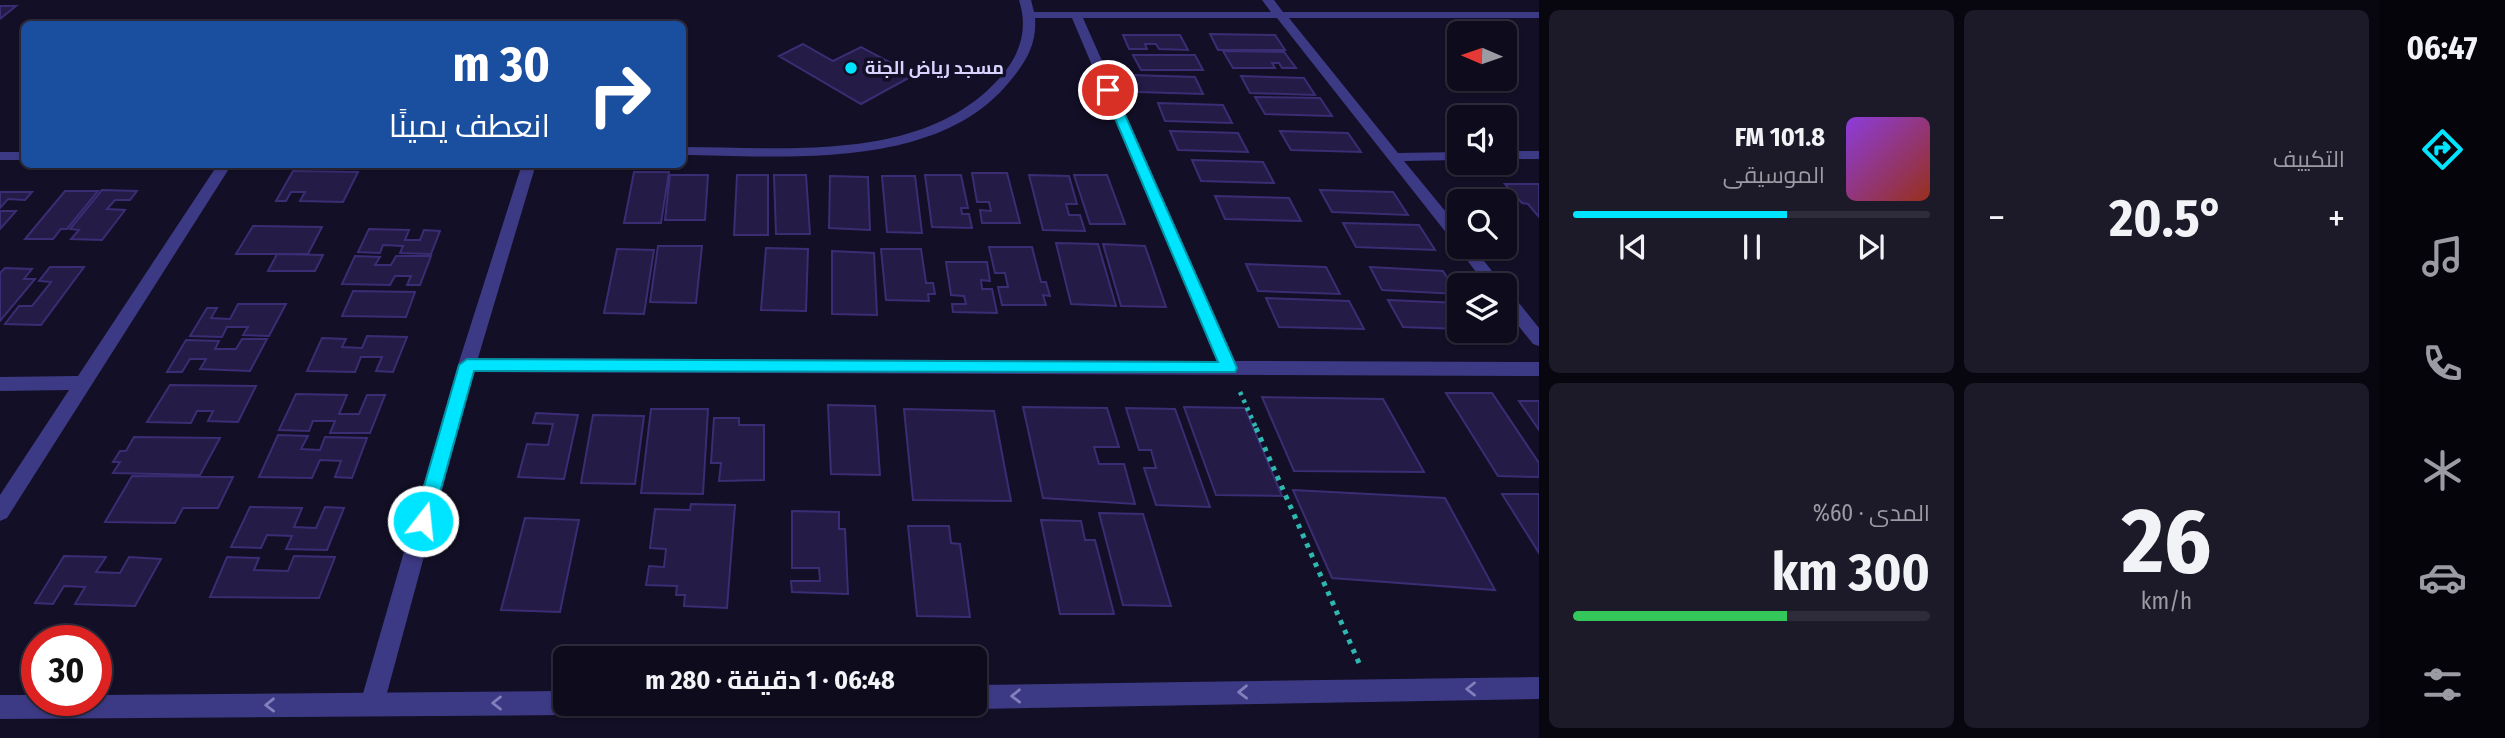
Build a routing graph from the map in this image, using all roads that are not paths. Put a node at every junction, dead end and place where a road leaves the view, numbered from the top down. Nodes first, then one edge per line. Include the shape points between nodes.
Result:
1 (1025, 0) edge
2 (1268, 0) edge
3 (1031, 15) junction
4 (1076, 15) junction
5 (1280, 15) junction
6 (1539, 15) edge
7 (686, 152) edge
8 (1517, 155) edge
9 (1539, 155) edge
10 (0, 156) edge
11 (21, 156) edge
12 (1393, 156) junction
13 (1447, 156) edge
14 (222, 168) edge
15 (528, 168) edge
16 (1447, 224) edge
17 (1474, 259) edge
18 (1486, 273) edge
19 (1517, 312) edge
20 (1539, 340) edge
21 (467, 365) junction
22 (1229, 368) junction
23 (1539, 369) edge
24 (82, 383) junction
25 (0, 384) edge
26 (0, 512) edge
27 (1539, 688) edge
28 (987, 696) edge
29 (553, 702) edge
30 (372, 704) junction
31 (0, 707) edge

1 - 3 street
2 - 5 street
3 - 4 street
3 - 7 street via 1028,47 1010,78 977,107 930,132 867,149
4 - 5 street
4 - 22 street
5 - 6 street
5 - 12 street
8 - 9 street
10 - 11 street
12 - 13 street
12 - 16 street
14 - 24 street
15 - 21 street
17 - 18 street
19 - 20 street
21 - 22 street
21 - 30 street
22 - 23 street
24 - 25 street
24 - 26 street
27 -> 28 street
29 -> 30 street
30 -> 31 street

